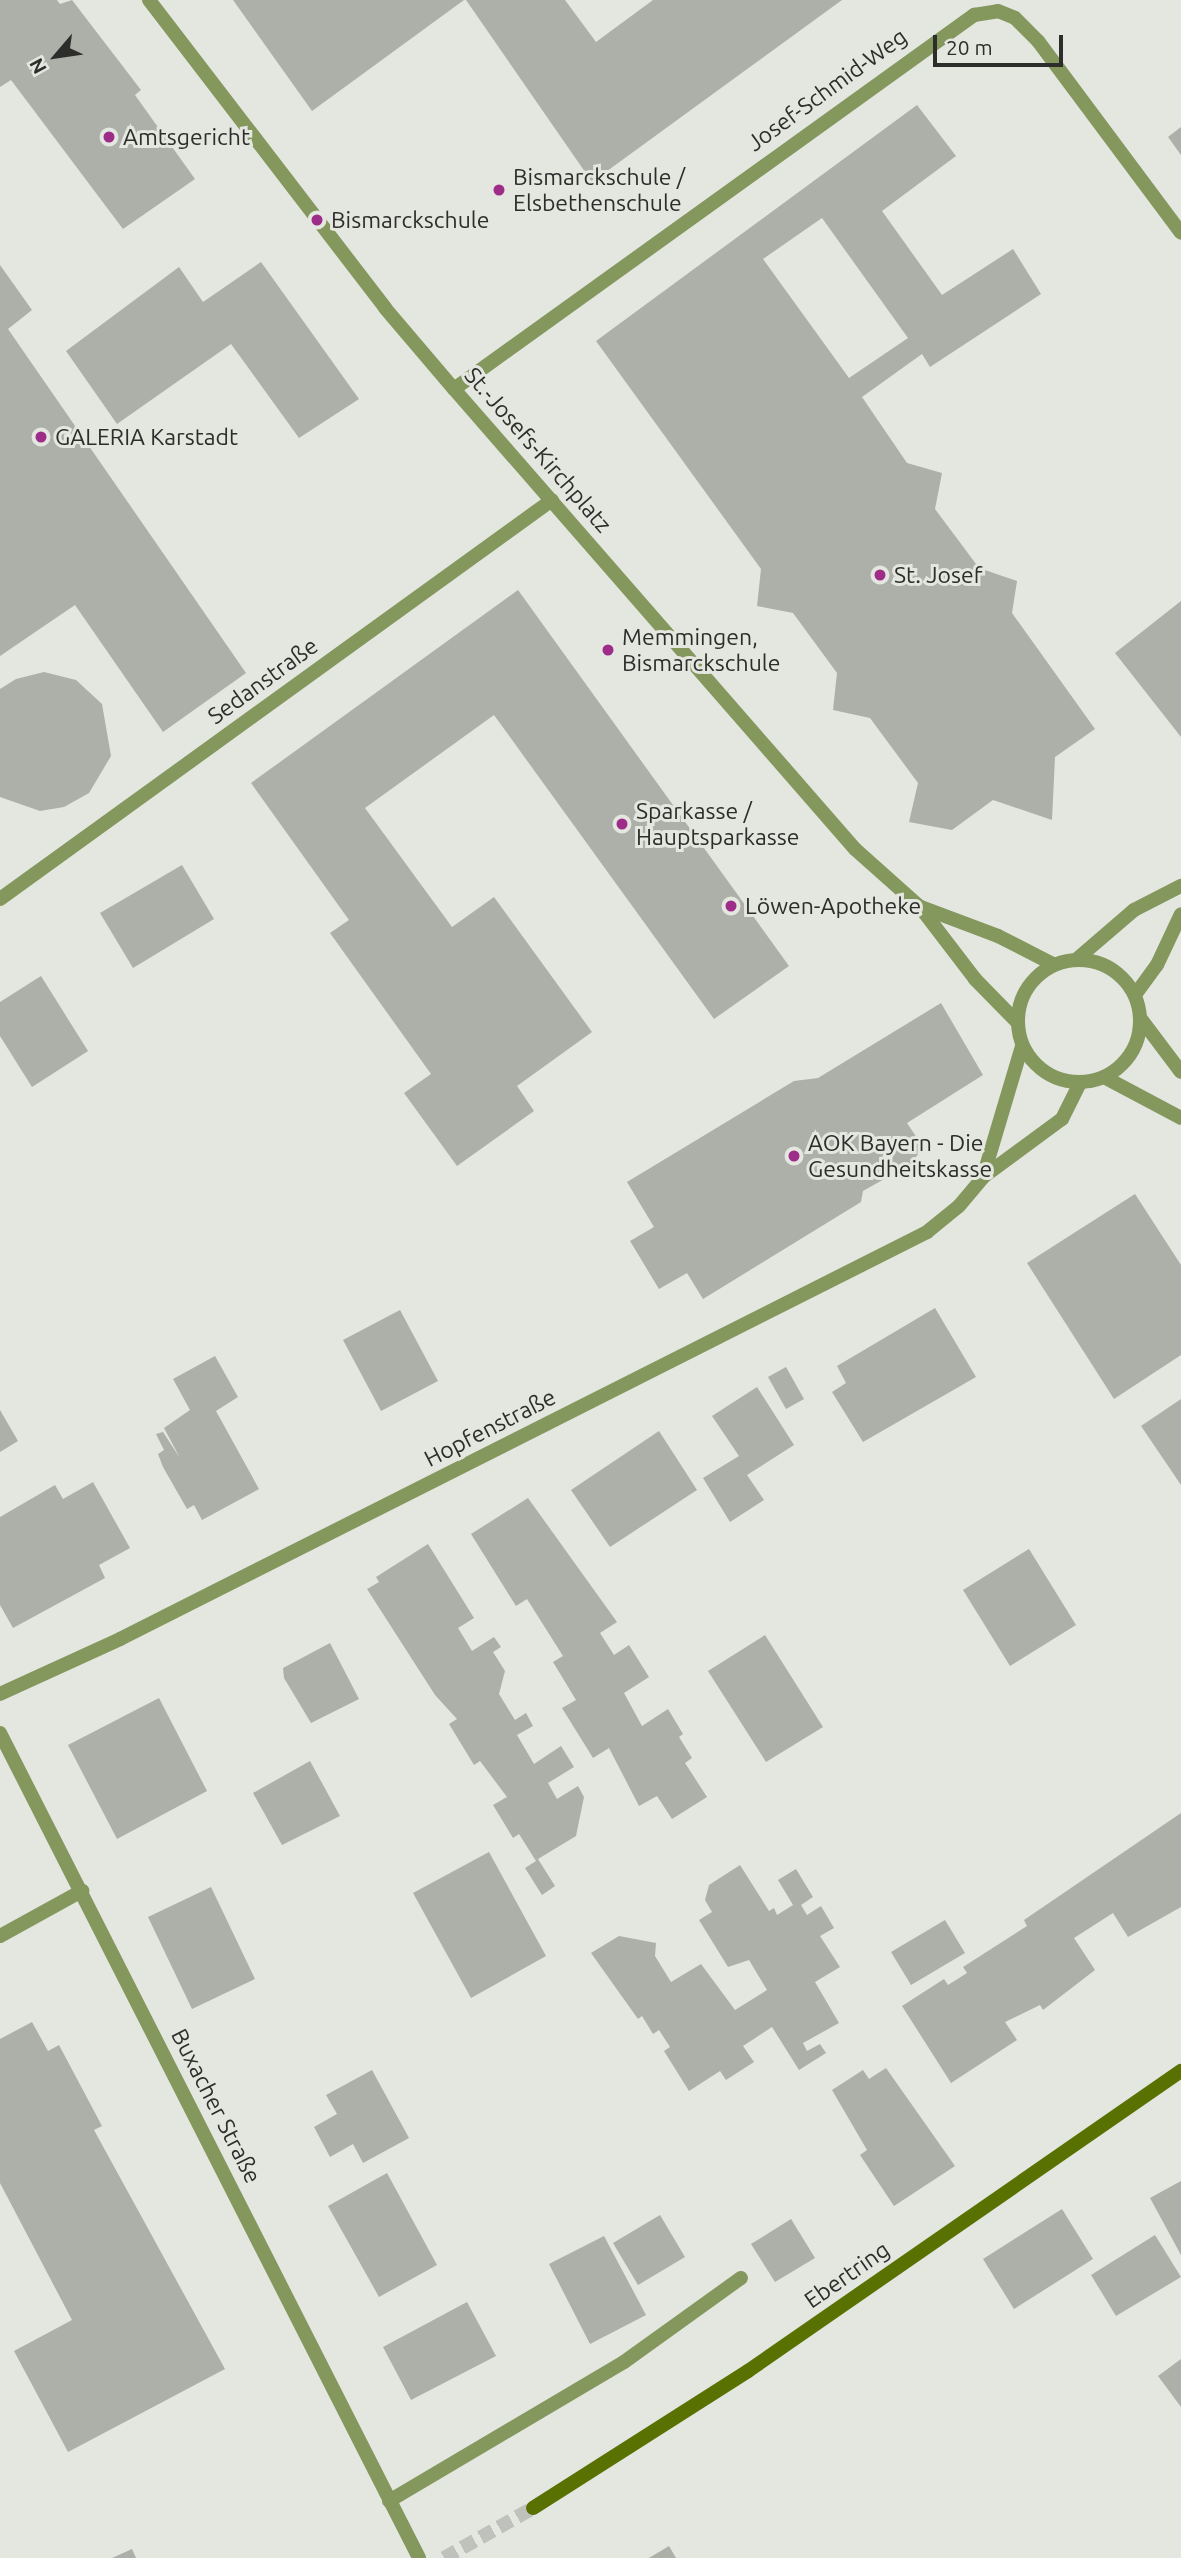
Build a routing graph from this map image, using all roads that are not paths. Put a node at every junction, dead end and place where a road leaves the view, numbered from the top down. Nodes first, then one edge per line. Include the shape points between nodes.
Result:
1 (149, 0) edge
2 (1181, 233) edge
3 (454, 389) junction
4 (552, 500) junction
5 (1181, 886) edge
6 (0, 899) edge
7 (920, 907) junction
8 (1181, 914) edge
9 (1077, 958) junction
10 (1054, 964) junction
11 (1135, 995) junction
12 (1141, 1019) junction
13 (1017, 1022) junction
14 (1022, 1046) junction
15 (1181, 1072) edge
16 (1104, 1077) junction
17 (1080, 1083) junction
18 (1181, 1118) edge
19 (983, 1177) junction
20 (0, 1694) edge
21 (0, 1732) edge
22 (82, 1891) junction
23 (0, 1936) edge
24 (1181, 2071) edge
25 (741, 2278) dead end
26 (389, 2501) junction
27 (533, 2508) tunnel mouth
28 (419, 2558) edge

1 - 3 street, St.-Josefs-Kirchplatz via 386,308
2 - 3 street, Josef-Schmid-Weg via 1038,41 998,11 974,15
3 - 4 street, St.-Josefs-Kirchplatz
4 - 6 street, Sedanstraße
4 - 7 street, St.-Josefs-Kirchplatz via 855,849
5 - 9 street via 1134,910
7 - 10 street, St.-Josefs-Kirchplatz via 998,936
7 - 13 street, St.-Josefs-Kirchplatz via 975,979
8 - 11 street via 1157,965
9 - 10 street
9 - 11 street via 1101,963 1121,976
10 - 13 street via 1034,978 1021,999
11 - 12 street
12 - 15 street
12 - 16 street via 1137,1043 1124,1063
13 - 14 street
14 - 17 street via 1036,1066 1057,1079
14 - 19 street, Hopfenstraße
16 - 17 street
16 - 18 street
17 - 19 street, Hopfenstraße via 1062,1119
19 - 20 street, Hopfenstraße via 959,1206 915,1238 120,1639
21 - 22 street, Buxacher Straße
22 - 23 street
22 - 26 street, Buxacher Straße
24 - 27 main road, Ebertring via 748,2371
25 - 26 street via 624,2361
26 - 28 street, Buxacher Straße

